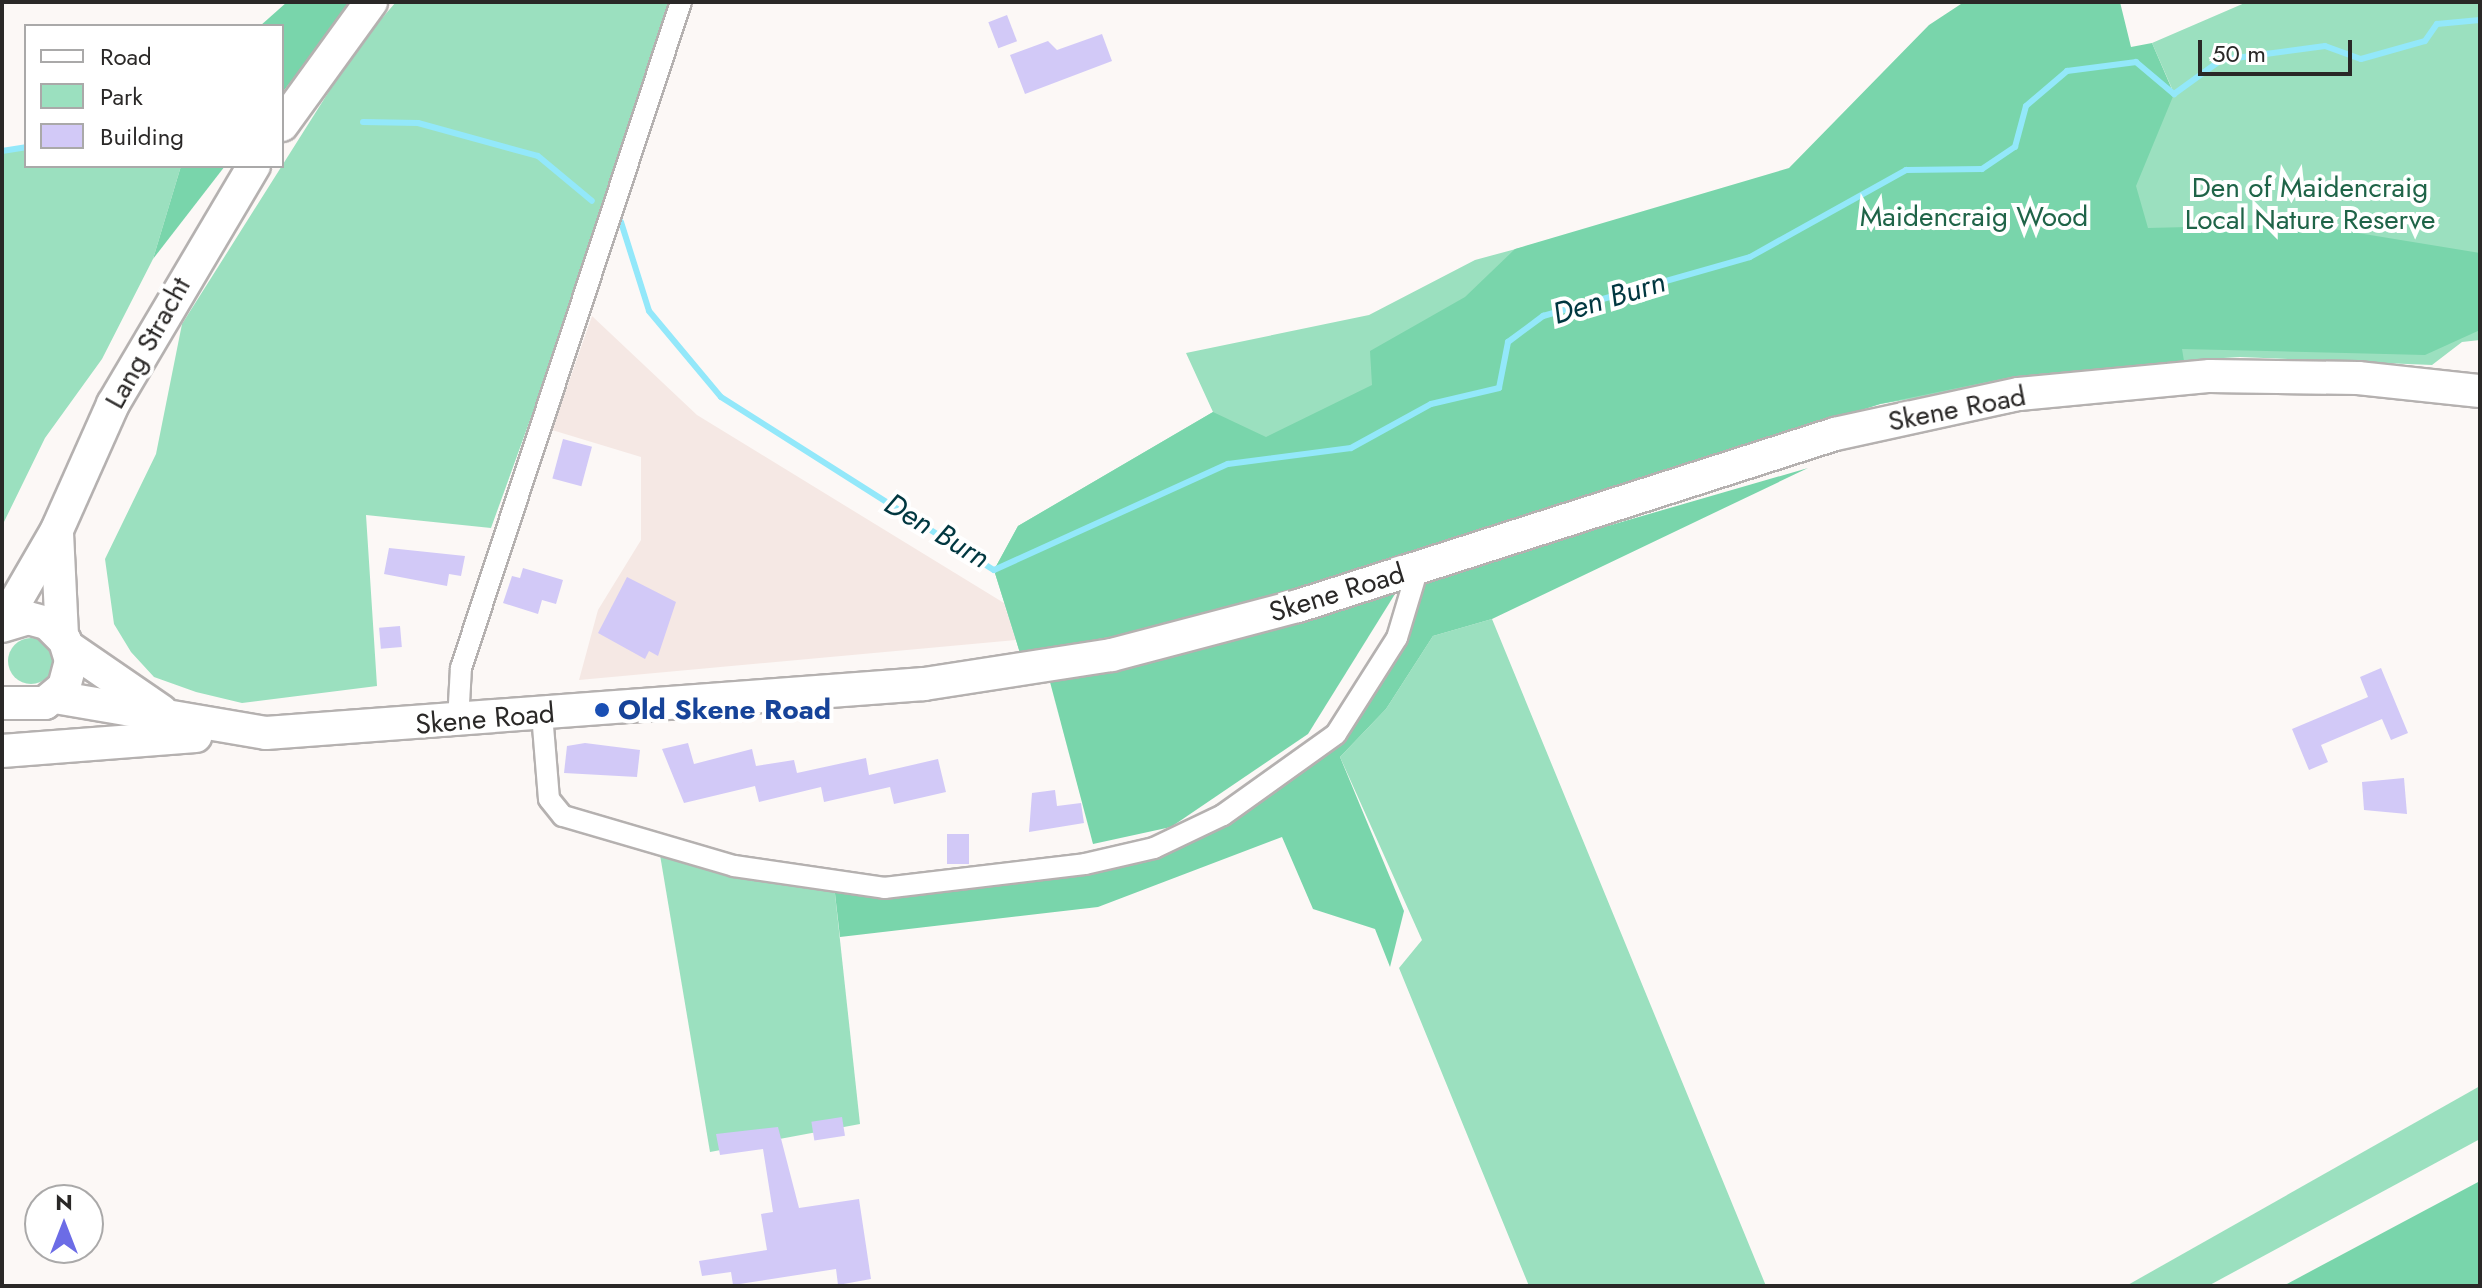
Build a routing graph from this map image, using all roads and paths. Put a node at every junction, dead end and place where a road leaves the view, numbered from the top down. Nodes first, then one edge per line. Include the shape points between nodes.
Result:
1 (371, 2) edge
2 (681, 2) edge
3 (284, 122) edge
4 (253, 168) edge
5 (2480, 391) edge
6 (57, 530) junction
7 (1418, 568) junction
8 (2, 625) edge
9 (65, 641) junction
10 (55, 697) junction
11 (5, 702) edge
12 (542, 714) junction
13 (176, 719) junction
14 (458, 721) junction
15 (266, 733) junction
16 (2, 751) edge

1 - 3 main road
2 - 14 street via 461,668
4 - 6 main road, Lang Stracht via 113,404
5 - 7 main road, Skene Road via 2358,378 2210,376 2019,394 1835,434
6 - 8 main road, Lang Stracht
6 - 9 main road, Lang Stracht
7 - 12 main road, Skene Road via 1112,655 924,684
7 - 12 street via 1397,638 1336,734 1223,815 1154,848 1085,864 884,888 734,866 563,816 549,799
8 - 9 main road, Skene Road via 38,620
9 - 10 main road, Lang Stracht via 70,675
9 - 13 main road, Skene Road
10 - 11 main road via 34,707
10 - 13 main road, Skene Road
12 - 14 main road, Skene Road
13 - 15 main road, Skene Road
14 - 15 main road, Skene Road
15 - 16 main road

